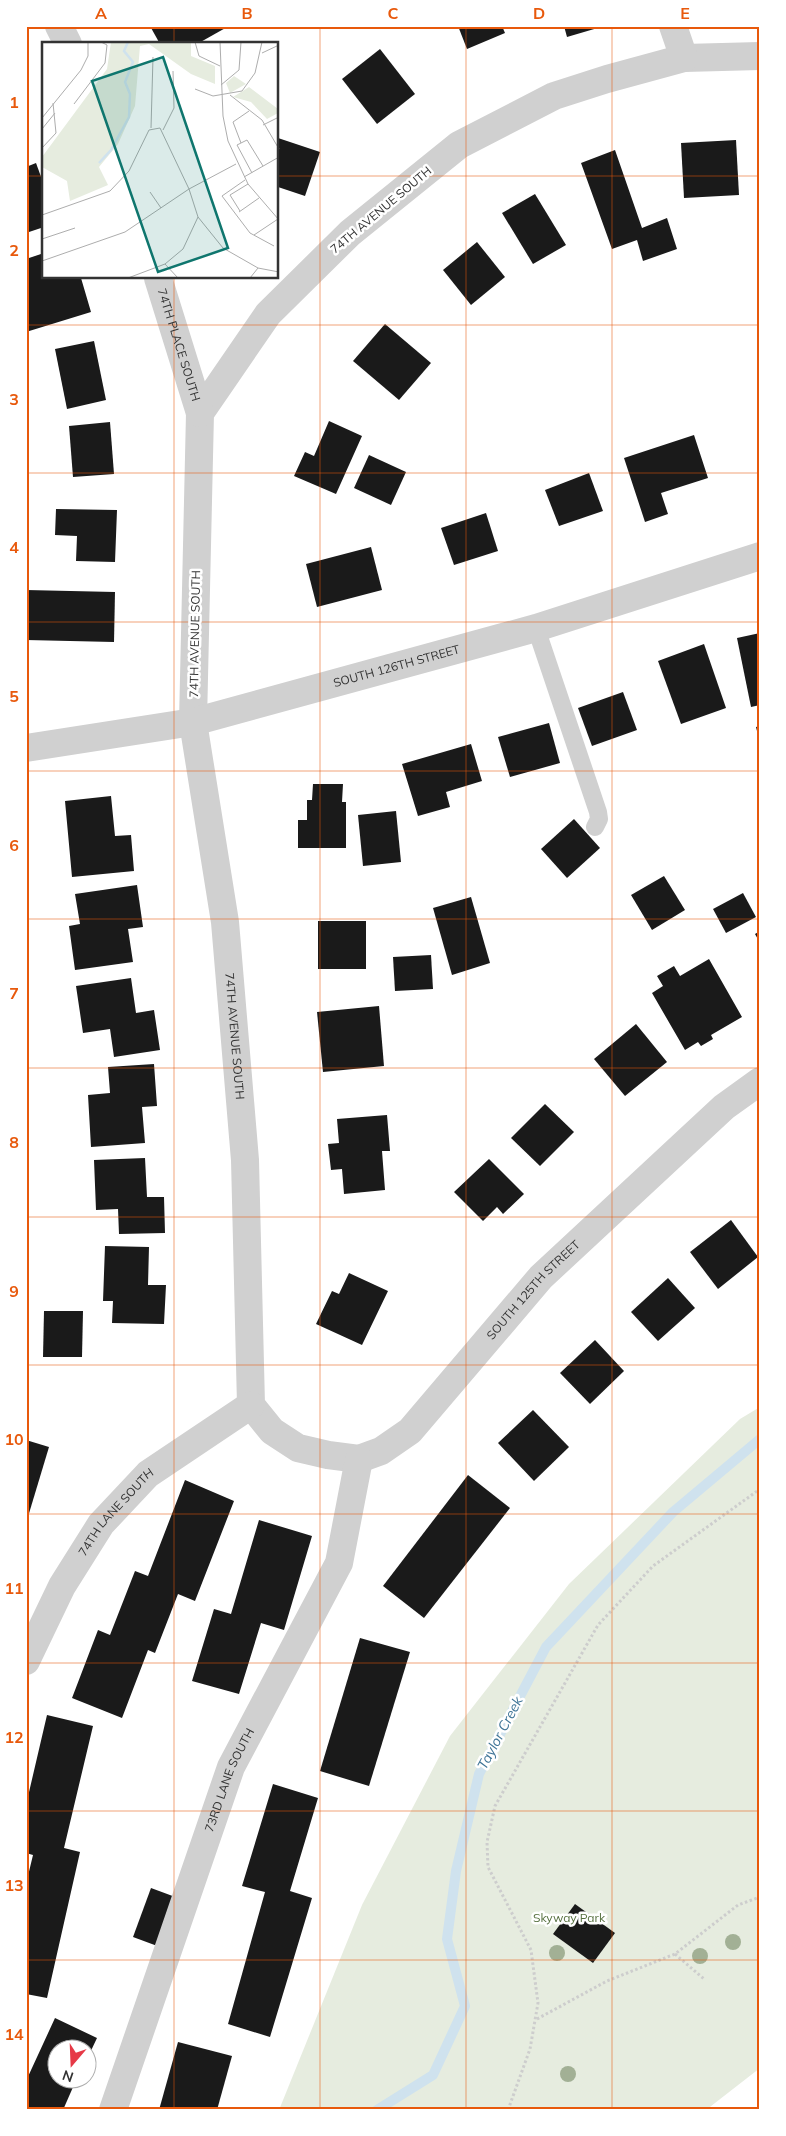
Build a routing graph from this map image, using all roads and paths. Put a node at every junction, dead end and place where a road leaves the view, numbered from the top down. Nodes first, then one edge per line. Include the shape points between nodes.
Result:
1 (60, 26) edge
2 (673, 26) edge
3 (67, 42) edge
4 (760, 56) edge
5 (684, 58) junction
6 (158, 279) edge
7 (200, 413) junction
8 (760, 556) edge
9 (536, 628) junction
10 (193, 722) junction
11 (26, 748) edge
12 (595, 827) dead end
13 (760, 1081) edge
14 (251, 1405) junction
15 (359, 1459) junction
16 (760, 1489) edge
17 (26, 1662) edge
18 (760, 1897) edge
19 (676, 1954) junction
20 (704, 1978) dead end
21 (536, 2019) junction
22 (113, 2110) edge
23 (508, 2110) edge

1 - 3 street
2 - 5 street
4 - 5 street, 74TH AVENUE SOUTH
5 - 7 street, 74TH AVENUE SOUTH via 554,96 459,145 350,233 268,314
6 - 7 street, 74TH PLACE SOUTH
7 - 10 street, 74TH AVENUE SOUTH
8 - 9 street, SOUTH 126TH STREET
9 - 10 street, SOUTH 126TH STREET
9 - 12 lane via 598,812
10 - 11 street, SOUTH 126TH STREET
10 - 14 street, 74TH AVENUE SOUTH via 226,922 245,1160
13 - 15 street, SOUTH 125TH STREET via 724,1107 541,1277 410,1431 381,1451
14 - 15 street, SOUTH 125TH STREET via 272,1431 298,1448
14 - 17 street, 74TH LANE SOUTH via 148,1474 101,1524 62,1586
15 - 22 street, 73RD LANE SOUTH via 339,1563 231,1767
16 - 21 path via 653,1566 598,1625 495,1806 487,1842 488,1867 531,1950 538,2004
18 - 19 path via 738,1906
19 - 20 path
19 - 21 path via 607,1982
21 - 23 path via 530,2049

